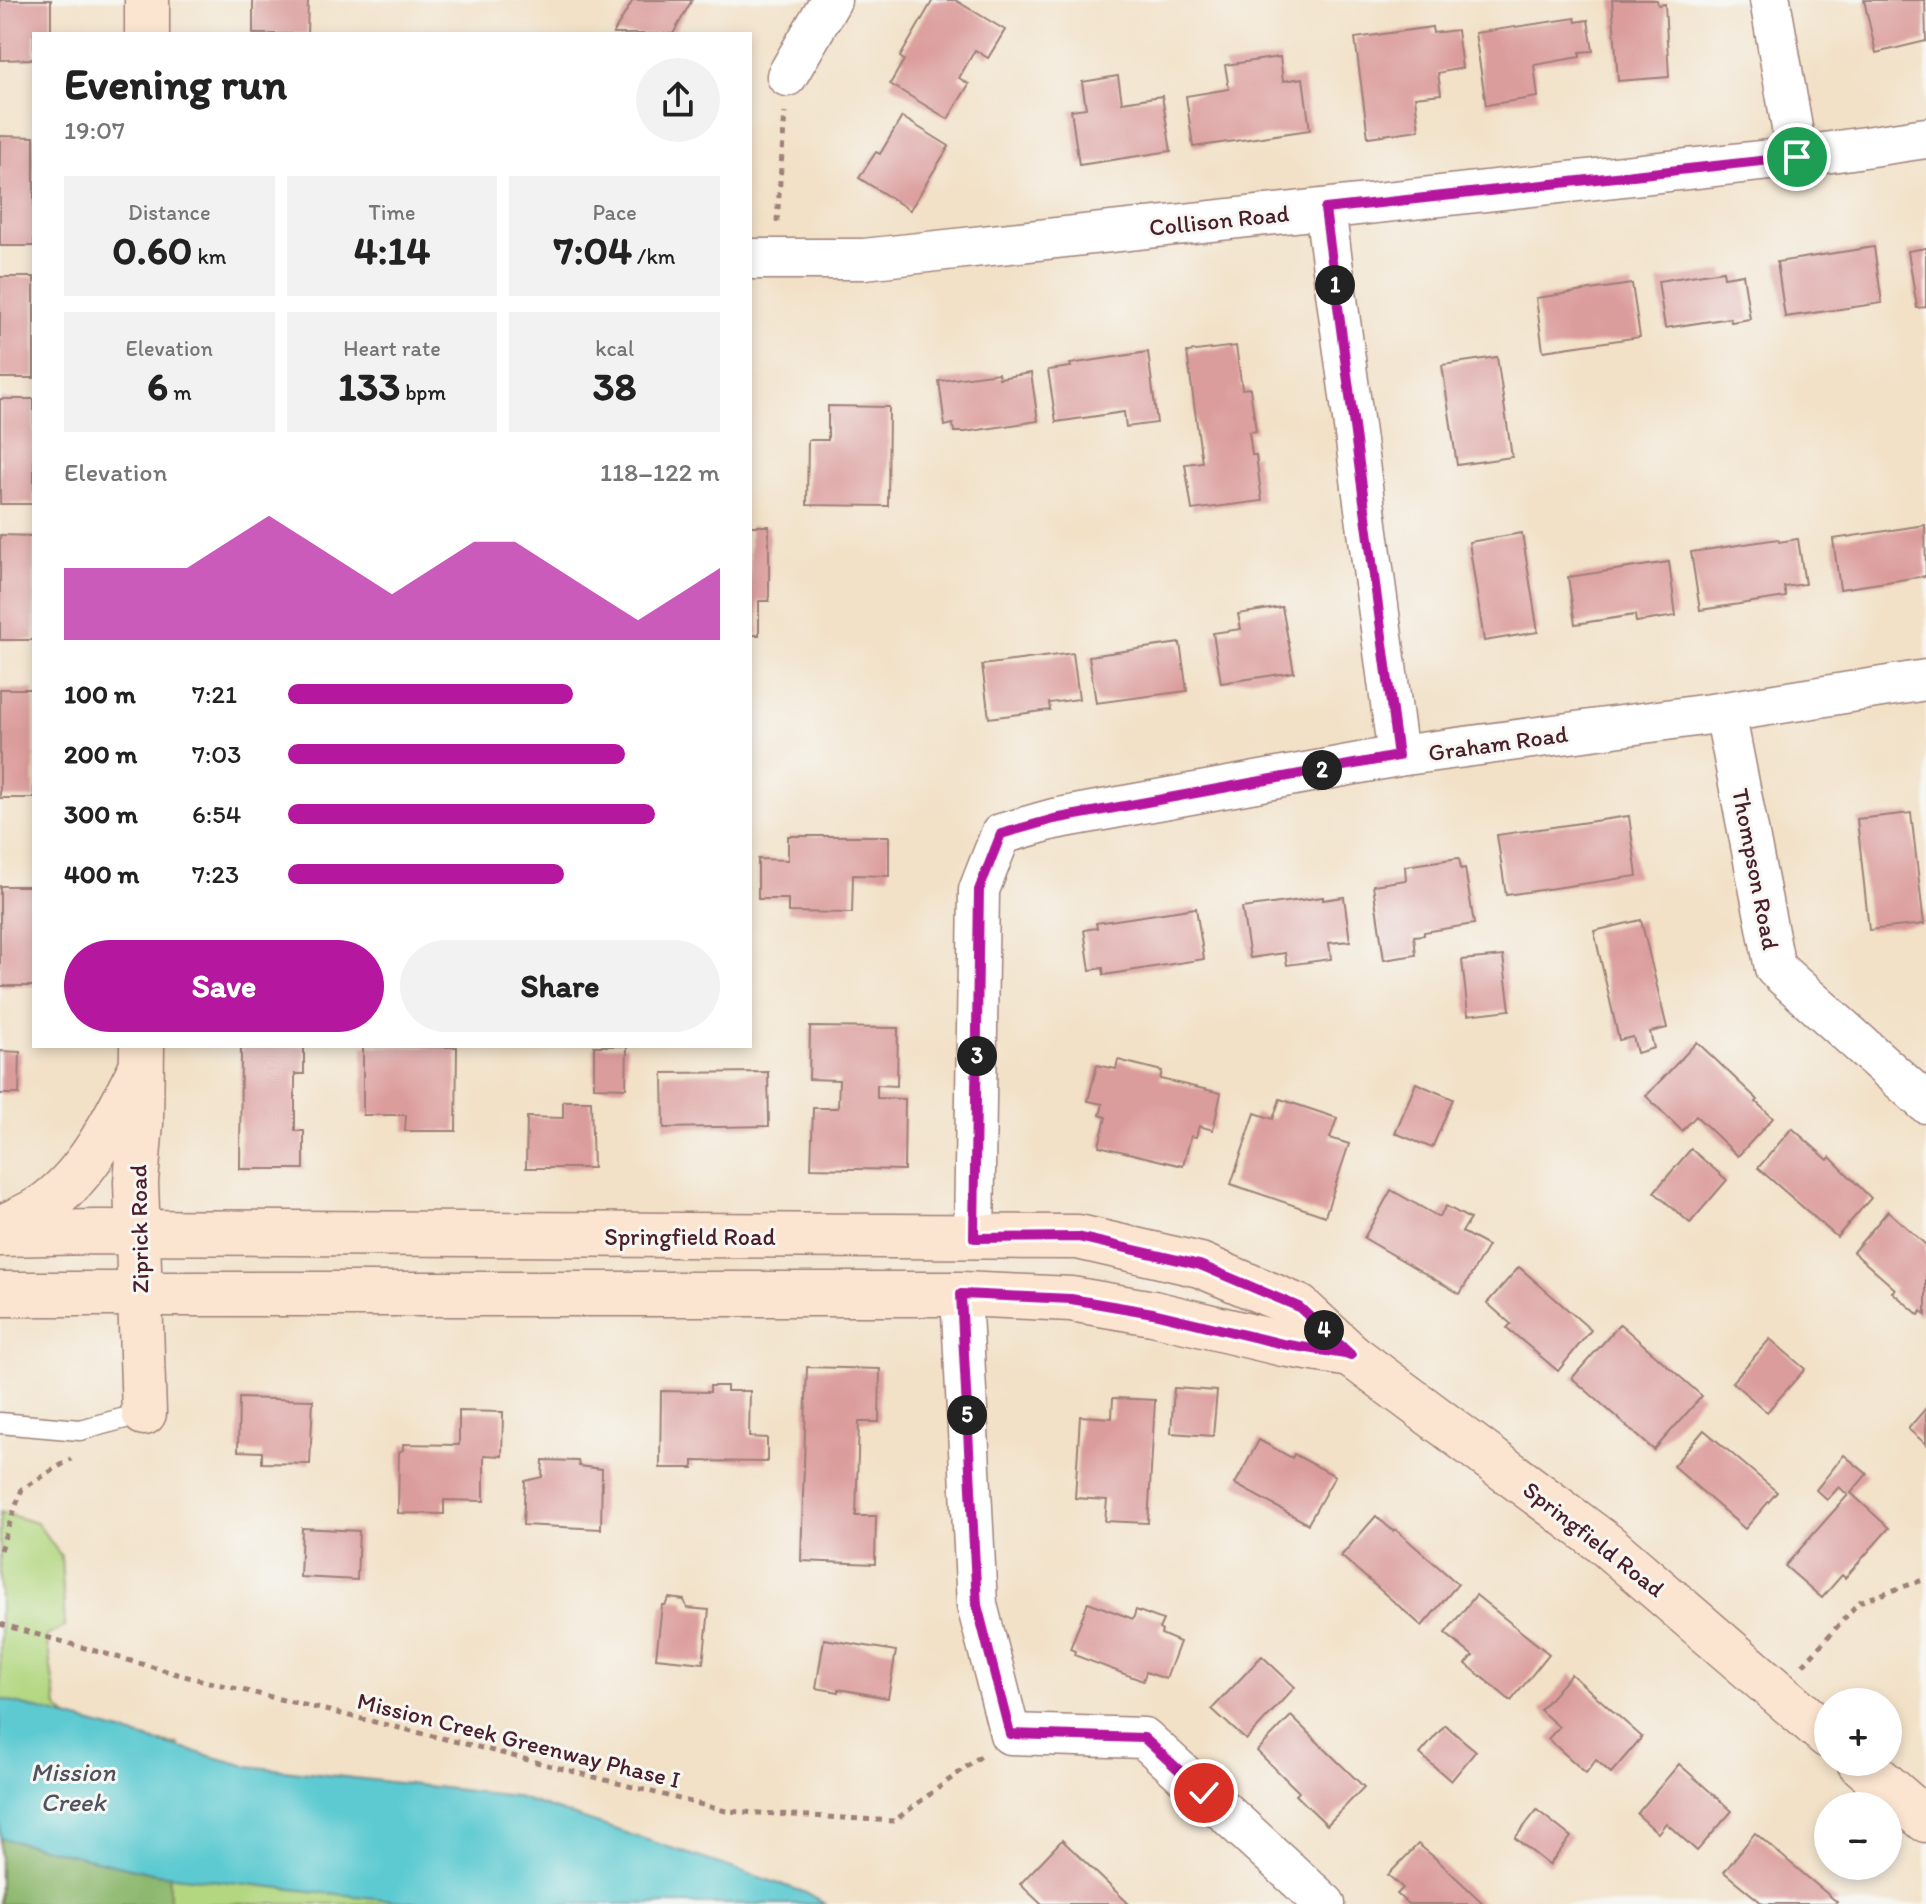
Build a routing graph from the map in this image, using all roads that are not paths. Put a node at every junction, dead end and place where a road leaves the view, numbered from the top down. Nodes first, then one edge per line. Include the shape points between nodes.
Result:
1 (147, 0) edge
2 (831, 0) edge
3 (1770, 0) edge
4 (147, 32) edge
5 (787, 76) road end
6 (1926, 138) edge
7 (1797, 157) junction
8 (1325, 209) junction
9 (762, 259) edge
10 (1926, 680) edge
11 (1725, 712) junction
12 (1398, 756) junction
13 (142, 1056) edge
14 (1926, 1103) edge
15 (0, 1231) edge
16 (136, 1232) junction
17 (974, 1238) junction
18 (0, 1294) edge
19 (140, 1294) junction
20 (961, 1294) junction
21 (1351, 1355) junction
22 (144, 1413) joint
23 (0, 1423) edge
24 (1814, 1724) edge
25 (1875, 1776) edge
26 (1926, 1820) edge
27 (1325, 1904) edge

1 - 4 main road
2 - 5 street
3 - 7 street
6 - 7 street, Collison Road
7 - 8 street, Collison Road
8 - 9 street, Collison Road via 864,259
8 - 12 street
10 - 11 street, Graham Road
11 - 12 street, Graham Road
11 - 14 street, Thompson Road via 1775,968
12 - 17 street, Graham Road via 1054,819 1001,834 979,890
13 - 15 main road via 117,1114 75,1179 48,1203
13 - 16 main road, Ziprick Road
15 - 16 main road, Springfield Road
16 - 17 main road, Springfield Road
16 - 19 main road, Ziprick Road
17 - 21 main road, Springfield Road via 1078,1237 1200,1265 1299,1307
18 - 19 main road, Springfield Road
19 - 20 main road, Springfield Road
19 - 22 main road, Ziprick Road
20 - 21 main road, Springfield Road via 1071,1299
20 - 27 street via 977,1605 1010,1734 1144,1738
21 - 24 main road, Springfield Road via 1608,1546
22 - 23 lane via 80,1430
25 - 26 main road

